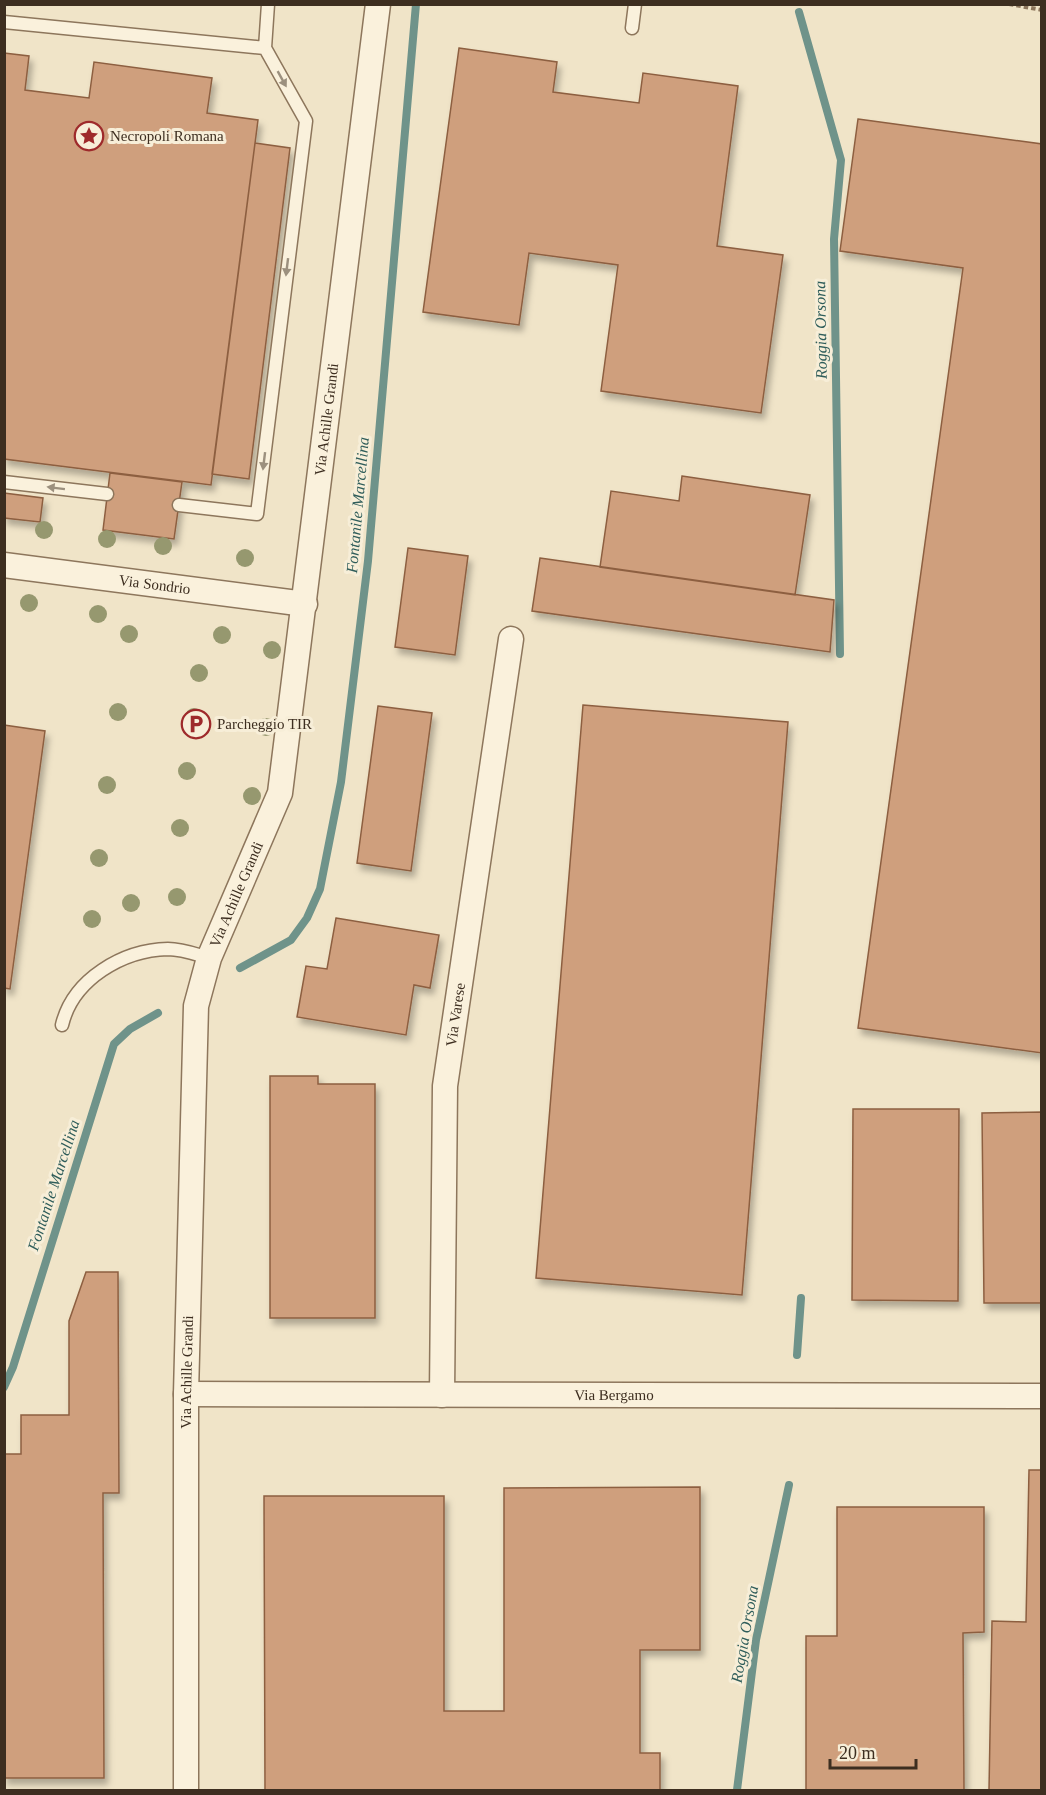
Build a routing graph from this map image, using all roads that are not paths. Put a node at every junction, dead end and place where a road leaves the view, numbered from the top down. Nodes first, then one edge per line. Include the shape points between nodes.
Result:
1 (268, 4) edge
2 (378, 4) edge
3 (635, 4) edge
4 (4, 22) edge
5 (632, 28) dead end
6 (265, 48) junction
7 (4, 482) edge
8 (107, 494) dead end
9 (179, 505) dead end
10 (4, 565) edge
11 (305, 604) junction
12 (510, 639) dead end
13 (208, 958) junction
14 (62, 1025) dead end
15 (186, 1395) junction
16 (442, 1395) junction
17 (1041, 1396) edge
18 (186, 1791) edge

1 - 6 lane
2 - 11 street, Via Achille Grandi
3 - 5 lane
4 - 6 lane
6 -> 9 lane via 306,121 257,514
8 -> 7 lane
10 - 11 street, Via Sondrio
11 - 13 street, Via Achille Grandi via 280,793
12 - 16 street, Via Varese via 445,1086
13 - 14 lane via 169,949 124,958 87,983 69,1007
13 - 15 street, Via Achille Grandi via 196,1006
15 - 16 street, Via Bergamo
15 - 18 street, Via Achille Grandi
16 - 17 street, Via Bergamo

